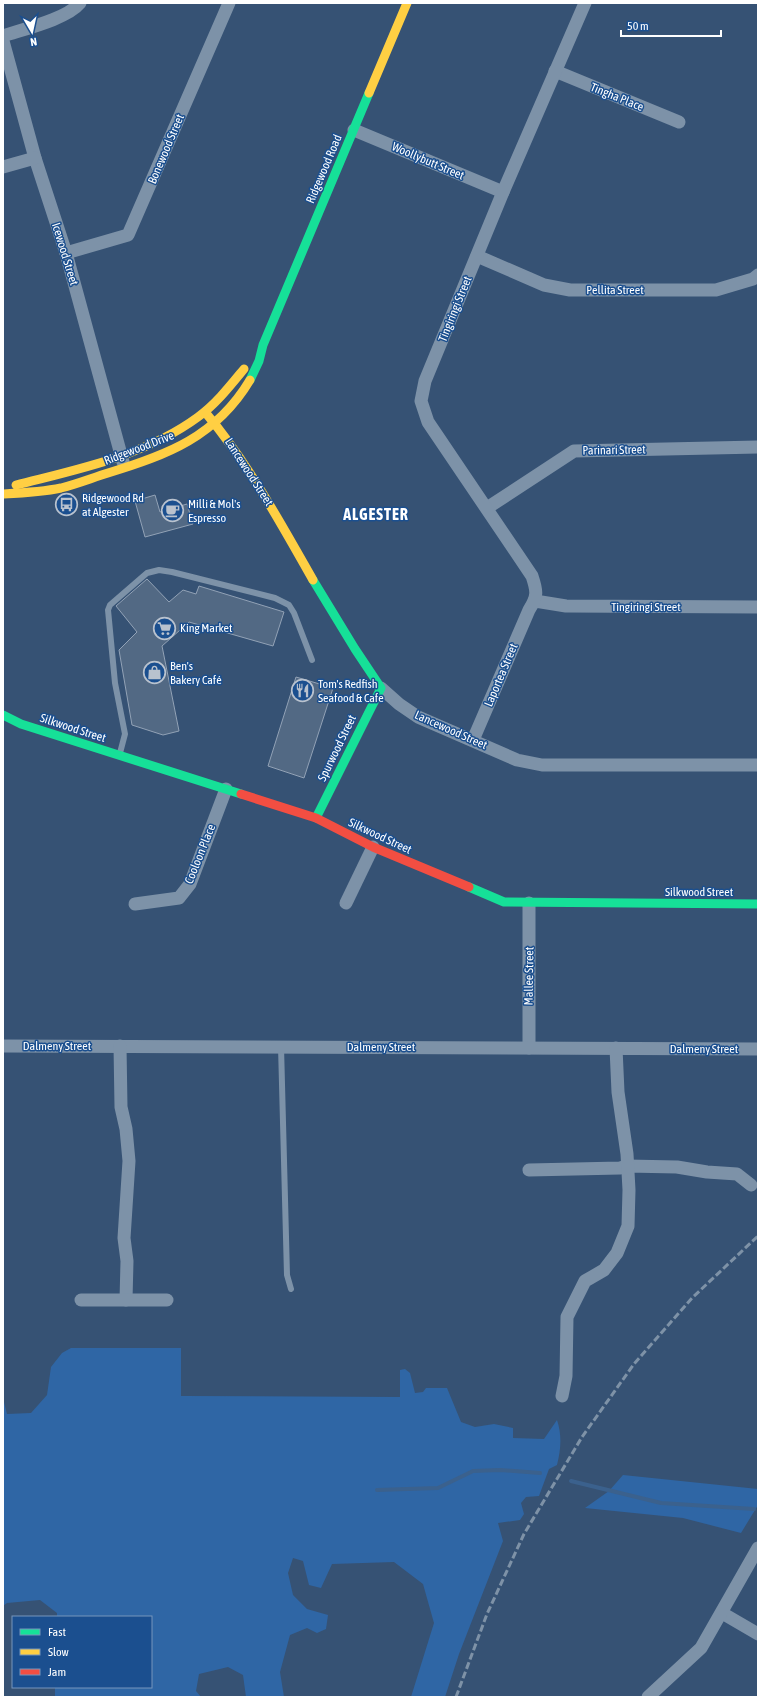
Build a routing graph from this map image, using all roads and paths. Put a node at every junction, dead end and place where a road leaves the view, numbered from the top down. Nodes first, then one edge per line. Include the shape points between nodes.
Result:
1 (80, 3) edge
2 (229, 3) edge
3 (407, 3) edge
4 (585, 3) edge
5 (3, 36) edge
6 (3, 41) edge
7 (555, 71) junction
8 (679, 122) dead end
9 (354, 130) junction
10 (35, 158) junction
11 (3, 167) edge
12 (503, 192) junction
13 (66, 253) junction
14 (477, 256) junction
15 (758, 275) edge
16 (263, 345) junction
17 (205, 412) junction
18 (214, 422) junction
19 (758, 447) edge
20 (123, 462) junction
21 (3, 489) edge
22 (3, 494) edge
23 (487, 508) junction
24 (532, 605) junction
25 (758, 607) edge
26 (312, 660) dead end
27 (381, 688) junction
28 (3, 715) edge
29 (473, 740) junction
30 (120, 755) junction
31 (758, 765) edge
32 (226, 789) junction
33 (316, 818) junction
34 (373, 847) junction
35 (346, 903) dead end
36 (529, 903) junction
37 (135, 904) dead end
38 (758, 904) edge
39 (3, 1046) edge
40 (120, 1046) junction
41 (281, 1046) junction
42 (529, 1048) junction
43 (616, 1048) junction
44 (758, 1049) edge
45 (627, 1166) junction
46 (529, 1170) dead end
47 (751, 1186) dead end
48 (291, 1289) dead end
49 (81, 1300) dead end
50 (126, 1300) junction
51 (167, 1300) dead end
52 (562, 1396) dead end
53 (758, 1548) edge
54 (722, 1612) junction
55 (758, 1634) edge
56 (648, 1697) edge

1 - 5 street via 75,10 62,16
2 - 13 street, Bonewood Street via 128,235
3 - 9 street, Ridgewood Road
4 - 7 street, Tingiringi Street
6 - 10 street, Icewood Street
7 - 8 street, Tingha Place
7 - 12 street, Tingiringi Street
9 - 12 street, Woollybutt Street
9 - 16 street, Ridgewood Road
10 - 11 street
10 - 13 street, Icewood Street
12 - 14 street, Tingiringi Street
13 - 20 street, Icewood Street
14 - 15 street, Pellita Street via 544,285 570,290 716,290
14 - 23 street, Tingiringi Street via 425,381 421,401 428,422
16 - 17 street, Ridgewood Drive via 232,386
16 - 18 street, Ridgewood Drive via 260,359 249,381 228,409
17 - 18 street, Lancewood Street
17 - 20 street, Ridgewood Drive via 187,426
18 - 20 street, Ridgewood Drive via 181,446
18 - 27 street, Lancewood Street via 262,491 349,641
19 - 23 street, Parinari Street via 574,451
20 - 21 street, Ridgewood Drive
20 - 22 street, Ridgewood Drive via 56,489
23 - 24 street, Tingiringi Street via 532,576 537,592
24 - 25 street, Tingiringi Street
24 - 29 street, Laportea Street
26 - 30 lane via 294,613 288,605 275,598 172,572 159,570 147,573 110,605 108,610 115,683 125,734
27 - 29 street, Lancewood Street via 418,716
27 - 33 street, Spurwood Street
28 - 30 street, Silkwood Street via 22,724
29 - 31 street, Lancewood Street via 517,760 542,765
30 - 32 street, Silkwood Street
32 - 33 street, Silkwood Street
32 - 37 street, Cooloon Place via 190,884 179,898
33 - 34 street, Silkwood Street
34 - 35 street
34 - 36 street, Silkwood Street via 504,902
36 - 38 street, Silkwood Street
36 - 42 street, Mallee Street
39 - 40 street, Dalmeny Street
40 - 41 street, Dalmeny Street
40 - 50 street via 122,1107 129,1161 124,1238 127,1261
41 - 42 street, Dalmeny Street
41 - 48 lane via 287,1275
42 - 43 street, Dalmeny Street
43 - 44 street, Dalmeny Street
43 - 45 street via 618,1092
45 - 46 street
45 - 47 street via 676,1167 737,1174
45 - 52 street via 628,1226 617,1253 604,1270 585,1281 567,1317 566,1376
49 - 50 street
50 - 51 street
53 - 54 street
54 - 55 street
54 - 56 street via 701,1648

